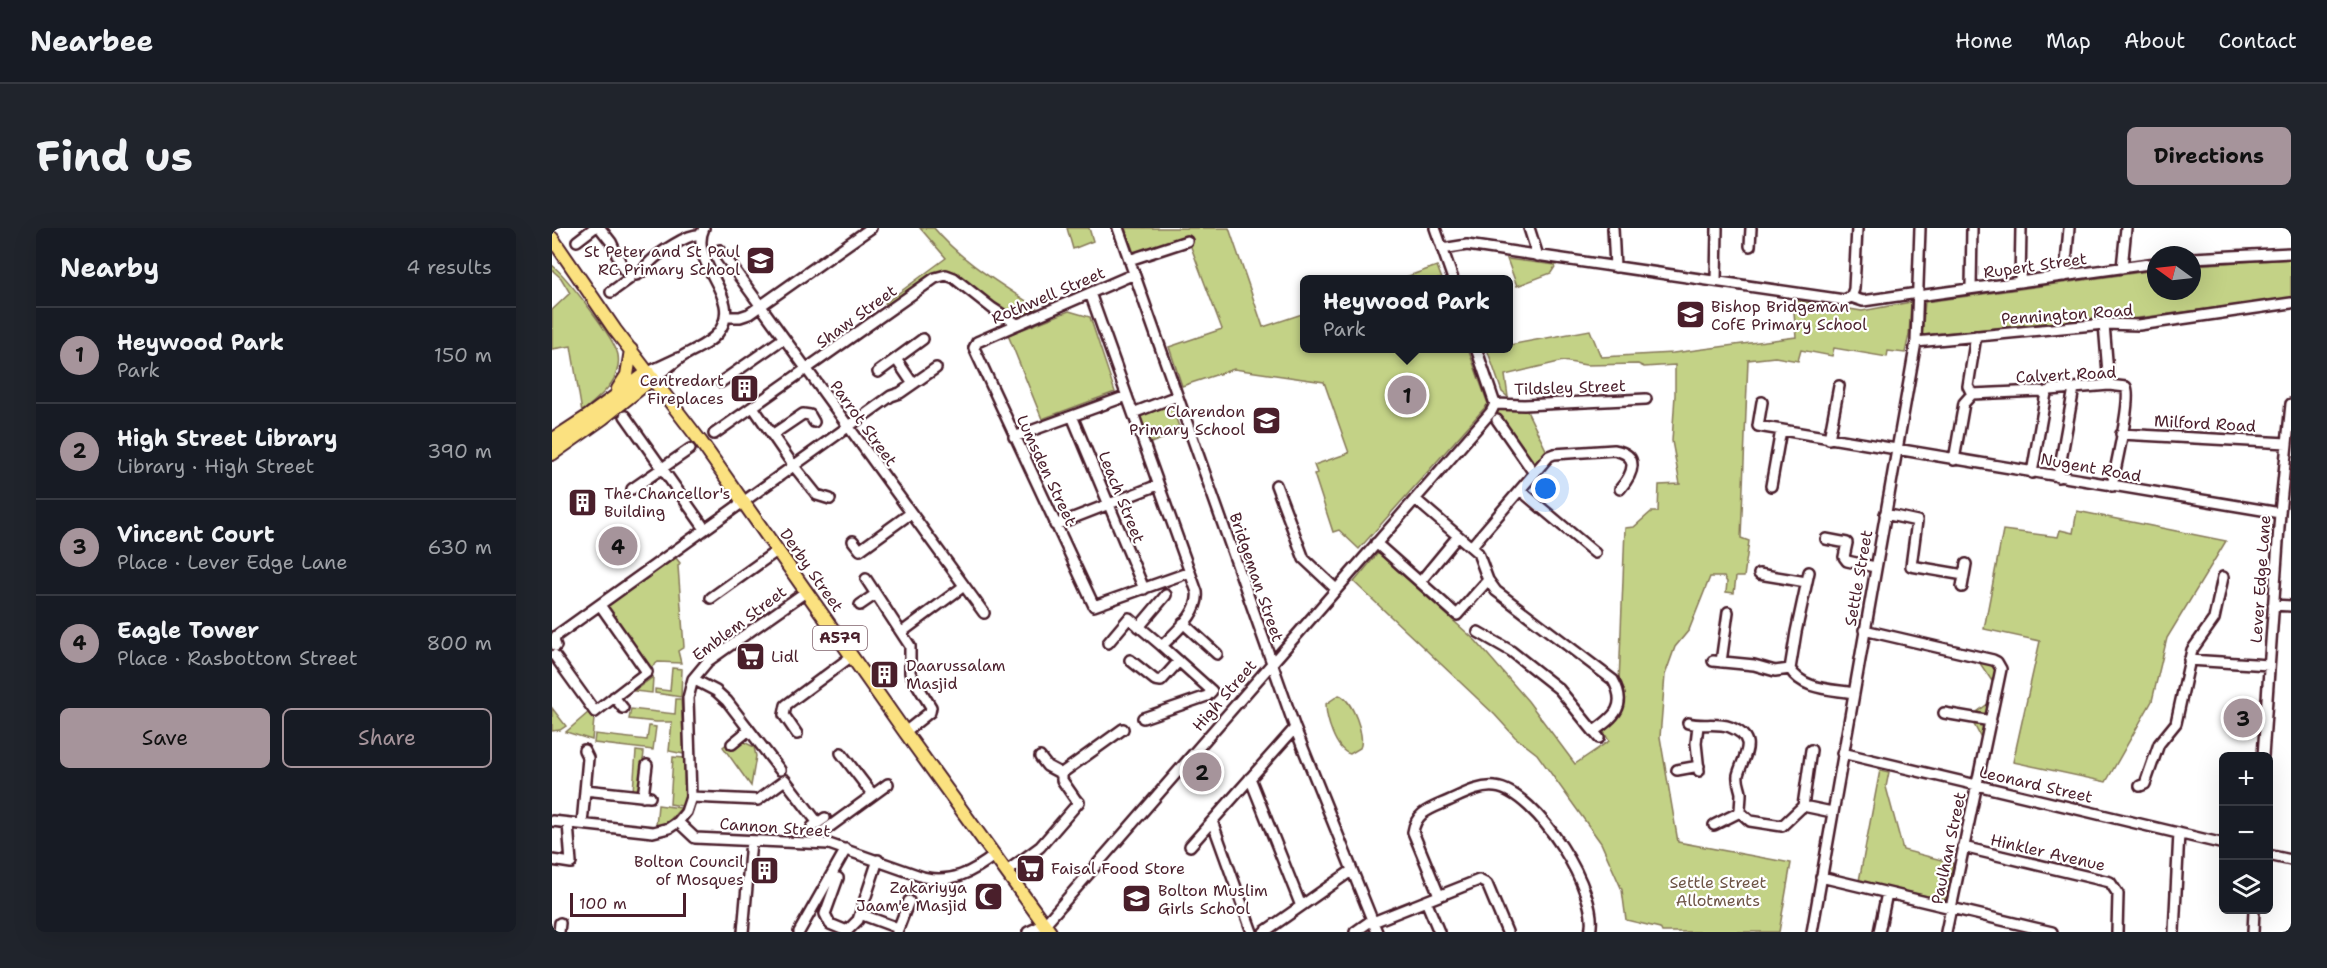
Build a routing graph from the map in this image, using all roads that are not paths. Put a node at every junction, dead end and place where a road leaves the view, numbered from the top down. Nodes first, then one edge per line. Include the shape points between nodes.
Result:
1 (594, 228) edge
2 (600, 228) edge
3 (871, 228) edge
4 (1118, 228) edge
5 (1435, 228) edge
6 (1529, 228) edge
7 (1613, 228) edge
8 (1718, 228) edge
9 (1751, 228) edge
10 (1857, 228) edge
11 (1920, 228) edge
12 (1972, 228) edge
13 (2021, 228) edge
14 (2069, 228) edge
15 (2127, 228) edge
16 (552, 232) edge
17 (702, 232) edge
18 (552, 238) edge
19 (577, 241) dead end
20 (1187, 241) dead end
21 (1750, 246) dead end
22 (1442, 249) junction
23 (720, 250) dead end
24 (2291, 253) edge
25 (1538, 256) junction
26 (2201, 258) edge
27 (1130, 260) junction
28 (2147, 264) edge
29 (1615, 267) junction
30 (2122, 267) junction
31 (1134, 274) junction
32 (631, 275) junction
33 (1452, 275) edge
34 (2065, 276) junction
35 (1716, 281) junction
36 (2020, 282) junction
37 (1971, 288) junction
38 (611, 292) dead end
39 (1090, 293) junction
40 (1851, 297) junction
41 (1918, 297) junction
42 (2291, 303) edge
43 (761, 306) junction
44 (725, 317) junction
45 (1017, 324) junction
46 (2104, 324) junction
47 (1976, 336) junction
48 (784, 338) junction
49 (924, 339) dead end
50 (1916, 339) junction
51 (975, 346) joint
52 (630, 348) junction
53 (1478, 353) edge
54 (896, 359) junction
55 (936, 368) dead end
56 (807, 370) junction
57 (878, 372) dead end
58 (650, 375) junction
59 (721, 382) dead end
60 (913, 384) junction
61 (2109, 385) junction
62 (1839, 386) dead end
63 (2074, 388) junction
64 (2046, 393) junction
65 (1972, 394) junction
66 (1127, 396) junction
67 (1178, 396) junction
68 (612, 398) junction
69 (1646, 399) dead end
70 (1762, 402) dead end
71 (1495, 404) junction
72 (2291, 404) edge
73 (753, 407) junction
74 (1133, 413) junction
75 (625, 416) dead end
76 (1072, 416) junction
77 (1497, 420) dead end
78 (814, 422) dead end
79 (1512, 424) dead end
80 (849, 427) junction
81 (1781, 430) junction
82 (1504, 431) junction
83 (714, 434) dead end
84 (772, 435) junction
85 (2121, 435) junction
86 (1014, 437) junction
87 (1829, 439) junction
88 (552, 440) edge
89 (2287, 443) junction
90 (690, 449) dead end
91 (1896, 450) junction
92 (552, 454) edge
93 (1954, 460) junction
94 (793, 465) junction
95 (662, 467) junction
96 (1534, 473) junction
97 (2032, 473) junction
98 (2058, 477) junction
99 (1276, 484) dead end
100 (2287, 484) edge
101 (1158, 485) junction
102 (1771, 486) dead end
103 (2112, 486) junction
104 (632, 489) dead end
105 (1620, 489) dead end
106 (1520, 490) junction
107 (830, 499) dead end
108 (1415, 499) junction
109 (743, 502) junction
110 (1109, 504) junction
111 (910, 513) junction
112 (2280, 513) junction
113 (1885, 514) junction
114 (1055, 525) junction
115 (705, 529) junction
116 (1458, 536) junction
117 (1826, 539) dead end
118 (853, 541) dead end
119 (1376, 543) junction
120 (1471, 547) junction
121 (778, 550) junction
122 (1595, 553) dead end
123 (1966, 564) dead end
124 (1875, 567) junction
125 (1190, 572) junction
126 (1809, 572) dead end
127 (1759, 574) dead end
128 (1964, 575) junction
129 (866, 579) dead end
130 (1488, 580) junction
131 (2220, 581) dead end
132 (1420, 582) junction
133 (1806, 582) junction
134 (964, 586) junction
135 (1962, 587) dead end
136 (1144, 589) junction
137 (1336, 589) junction
138 (807, 591) junction
139 (876, 594) junction
140 (1161, 597) dead end
141 (711, 598) dead end
142 (600, 605) junction
143 (860, 605) dead end
144 (2273, 605) junction
145 (2291, 606) edge
146 (1728, 612) dead end
147 (984, 613) dead end
148 (1183, 623) junction
149 (1139, 627) junction
150 (1864, 630) junction
151 (902, 632) junction
152 (1478, 632) dead end
153 (1108, 643) dead end
154 (554, 645) edge
155 (1162, 646) junction
156 (1217, 654) dead end
157 (852, 656) junction
158 (1131, 659) dead end
159 (2189, 660) junction
160 (1179, 661) junction
161 (1271, 663) junction
162 (2269, 665) junction
163 (1790, 669) junction
164 (693, 679) junction
165 (1853, 693) junction
166 (614, 697) junction
167 (623, 708) dead end
168 (1944, 713) dead end
169 (1143, 718) dead end
170 (1991, 721) junction
171 (1688, 723) dead end
172 (1698, 726) junction
173 (1294, 728) junction
174 (1123, 729) dead end
175 (749, 730) junction
176 (905, 732) junction
177 (797, 734) dead end
178 (1756, 736) dead end
179 (1746, 741) junction
180 (732, 744) dead end
181 (584, 750) dead end
182 (1811, 750) dead end
183 (2263, 752) edge
184 (841, 753) dead end
185 (1842, 753) junction
186 (1040, 757) dead end
187 (647, 765) dead end
188 (780, 770) dead end
189 (1677, 770) dead end
190 (1062, 774) junction
191 (1250, 778) junction
192 (888, 784) dead end
193 (1977, 785) junction
194 (2140, 786) dead end
195 (585, 790) junction
196 (873, 795) junction
197 (691, 797) junction
198 (1803, 806) junction
199 (1740, 812) junction
200 (1832, 812) junction
201 (552, 821) edge
202 (1212, 821) junction
203 (568, 822) junction
204 (678, 822) junction
205 (818, 823) dead end
206 (582, 824) junction
207 (1714, 825) dead end
208 (2179, 833) junction
209 (751, 841) junction
210 (817, 843) junction
211 (2219, 843) edge
212 (1190, 846) dead end
213 (1963, 847) junction
214 (846, 849) junction
215 (995, 855) junction
216 (2273, 856) edge
217 (552, 860) edge
218 (2291, 860) edge
219 (878, 861) junction
220 (1351, 871) junction
221 (1007, 872) junction
222 (1821, 877) junction
223 (838, 878) dead end
224 (1887, 892) junction
225 (1439, 895) junction
226 (909, 901) dead end
227 (1426, 901) junction
228 (1300, 906) junction
229 (1950, 908) junction
230 (860, 914) junction
231 (2254, 914) edge
232 (1373, 921) junction
233 (1048, 928) edge
234 (897, 930) edge
235 (1266, 931) edge
236 (743, 932) edge
237 (799, 932) edge
238 (1028, 932) edge
239 (1252, 932) edge
240 (1355, 932) edge
241 (1377, 932) edge
242 (1439, 932) edge
243 (1507, 932) edge
244 (1590, 932) edge
245 (1812, 932) edge
246 (1879, 932) edge
247 (1946, 932) edge
248 (2052, 932) edge
249 (2117, 932) edge
250 (2174, 932) edge
251 (2253, 932) edge

1 - 19 street
2 - 32 street via 624,270
3 - 43 street
4 - 27 street, Bridgeman Street
5 - 22 street
6 - 25 street
7 - 29 street
8 - 35 street
9 - 21 street
10 - 40 street
11 - 41 street, Settle Street
12 - 37 street
13 - 36 street
14 - 34 street
15 - 30 street
16 - 52 main road, Derby Street / A579
17 - 32 street via 652,260 640,274
17 - 44 street via 701,250 725,302
18 - 52 main road, Derby Street / A579
20 - 27 street
22 - 25 street via 1467,245
22 - 33 street
23 - 43 street, Parrot Street
24 - 26 street
25 - 29 street
27 - 31 street, Bridgeman Street
28 - 30 street, Rupert Street
29 - 35 street
30 - 34 street, Rupert Street
31 - 39 street, Rothwell Street
31 - 67 street, Bridgeman Street
32 - 38 street
34 - 36 street, Rupert Street
35 - 40 street, Rupert Street via 1844,300
36 - 37 street, Rupert Street
37 - 41 street, Rupert Street
39 - 45 street, Rothwell Street
39 - 66 street
40 - 41 street, Rupert Street via 1863,301
41 - 50 street, Settle Street
42 - 46 street, Pennington Road via 2139,325
43 - 44 street via 740,317
43 - 48 street, Parrot Street
44 - 58 street via 716,334
45 - 51 street, Rothwell Street
45 - 56 street, Shaw Street via 945,275
46 - 47 street, Pennington Road
46 - 61 street
47 - 50 street, Pennington Road
47 - 65 street via 1968,386
48 - 56 street, Parrot Street
48 - 59 street
49 - 54 street
50 - 91 street, Settle Street
51 - 86 street, Lumsden Street
52 - 58 main road, Derby Street / A579
52 - 68 main road via 627,375
53 - 71 street
54 - 57 street
54 - 60 street
55 - 60 street
56 - 73 street, Shaw Street
56 - 80 street, Parrot Street
58 - 68 main road
58 - 92 main road via 603,418
58 - 109 main road, Derby Street / A579
60 - 80 street
61 - 63 street, Calvert Road
61 - 85 street, Calvert Road via 2126,387 2128,391
62 - 87 street
63 - 64 street, Calvert Road
63 - 98 street
64 - 65 street, Calvert Road
64 - 97 street
65 - 93 street via 1964,403
66 - 74 street
66 - 76 street
67 - 74 street
67 - 161 street, Bridgeman Street
68 - 88 main road
69 - 71 street, Tildsley Street
70 - 81 street, Nugent Road via 1758,426
71 - 108 street, High Street
72 - 89 street, Lever Edge Lane
73 - 83 street, Shaw Street
73 - 84 street
74 - 101 street
75 - 95 street
76 - 86 street
76 - 110 street, Leach Street
77 - 82 street
78 - 84 street via 810,415 803,414
79 - 82 street
80 - 94 street
80 - 111 street, Parrot Street
81 - 87 street, Nugent Road
81 - 102 street
82 - 96 street
84 - 94 street
85 - 89 street, Milford Road
85 - 103 street
86 - 114 street, Lumsden Street
87 - 91 street, Nugent Road
89 - 100 street, Lever Edge Lane
90 - 95 street
91 - 93 street, Nugent Road
91 - 113 street, Settle Street
93 - 97 street, Nugent Road
94 - 107 street via 817,495
94 - 109 street
95 - 104 street
95 - 115 street
96 - 105 street via 1554,454 1618,451 1627,455 1633,466
96 - 106 street
97 - 98 street, Nugent Road
98 - 103 street, Nugent Road
99 - 137 street via 1304,560
100 - 112 street, Lever Edge Lane
101 - 110 street
101 - 125 street
103 - 112 street, Nugent Road
106 - 120 street
106 - 122 street
108 - 116 street
108 - 119 street, High Street
109 - 115 street
109 - 121 main road, Derby Street / A579
110 - 114 street
110 - 136 street, Leach Street
111 - 118 street via 860,550
111 - 134 street, Parrot Street
112 - 144 street, Lever Edge Lane
113 - 124 street, Settle Street
113 - 128 street via 1918,523 1911,566
114 - 136 street, Lumsden Street via 1094,606
115 - 142 street
116 - 120 street
116 - 132 street
117 - 124 street via 1847,543 1847,561
119 - 132 street
119 - 137 street, High Street
120 - 130 street
121 - 138 main road, Derby Street / A579
121 - 141 street
123 - 128 street
124 - 150 street, Settle Street
125 - 136 street
125 - 148 street via 1198,598
126 - 133 street
127 - 133 street via 1769,580
128 - 135 street
129 - 139 street
130 - 132 street via 1457,615
130 - 152 street via 1507,601 1613,680 1620,703 1616,712 1596,735 1559,689 1516,655
131 - 159 street via 2214,619 2195,642
133 - 163 street
134 - 147 street, Parrot Street
134 - 151 street
137 - 161 street, High Street
138 - 157 main road, Derby Street / A579
138 - 164 street, Emblem Street via 708,661
139 - 143 street
139 - 151 street
140 - 149 street
142 - 154 street via 556,636
142 - 166 street via 647,672
144 - 145 street
144 - 162 street, Lever Edge Lane
146 - 163 street via 1731,625 1717,661 1775,671
148 - 155 street
148 - 156 street via 1211,642
149 - 153 street via 1129,618
149 - 155 street
150 - 165 street, Settle Street
150 - 170 street, Paulhan Street via 1993,660 2000,666 2001,674
151 - 176 street via 909,646 910,673 931,710
154 - 166 street via 595,712
155 - 160 street
157 - 176 main road, Derby Street / A579
157 - 177 street via 784,708 786,719
158 - 160 street via 1161,681
159 - 162 street
159 - 194 street via 2176,723 2159,744 2145,784
160 - 169 street via 1212,691
161 - 173 street, Bridgeman Street
161 - 233 street, High Street
162 - 183 street, Lever Edge Lane
163 - 165 street via 1807,685
164 - 175 street via 721,696
164 - 197 street, Emblem Street via 688,698
165 - 185 street, Settle Street
166 - 167 street
168 - 170 street
170 - 193 street, Paulhan Street
171 - 172 street
172 - 179 street via 1731,728
172 - 189 street via 1699,768
173 - 191 street
173 - 220 street, Bridgeman Street
174 - 190 street via 1106,736
175 - 180 street
175 - 188 street
176 - 215 main road, Derby Street / A579
178 - 179 street
179 - 199 street via 1747,756 1738,778
181 - 195 street via 588,758
182 - 198 street
184 - 196 street
185 - 193 street, Leonard Street
185 - 200 street, Settle Street
186 - 190 street
187 - 195 street via 647,797
190 - 221 street via 1078,802 1036,850
191 - 202 street
191 - 228 street
192 - 196 street
193 - 208 street, Leonard Street
193 - 213 street, Paulhan Street
195 - 206 street
196 - 210 street via 821,833
197 - 204 street, Emblem Street
197 - 205 street via 758,800 785,780
198 - 199 street via 1786,824 1777,827 1750,821
198 - 200 street
199 - 207 street
200 - 222 street, Settle Street
201 - 203 street
202 - 212 street
202 - 239 street
203 - 206 street
203 - 217 street via 571,863
204 - 206 street via 653,832
204 - 209 street, Cannon Street via 693,837
208 - 211 street, Leonard Street
208 - 250 street
209 - 210 street, Cannon Street
209 - 236 street
210 - 214 street, Cannon Street
213 - 229 street, Paulhan Street
213 - 249 street, Hinkler Avenue via 2110,882 2118,894
214 - 219 street, Cannon Street
214 - 237 street
215 - 219 street, Cannon Street via 966,874 944,879 923,877
215 - 221 main road, Derby Street / A579
216 - 218 street
219 - 230 street
220 - 228 street
220 - 232 street, Bridgeman Street
221 - 233 main road, Derby Street / A579
222 - 224 street
222 - 245 street, Settle Street
223 - 230 street via 825,910 828,922 847,931
224 - 229 street
224 - 246 street
225 - 227 street
225 - 243 street via 1474,880 1484,882
225 - 244 street via 1413,832 1414,822 1421,812 1481,788 1504,789 1536,812 1561,845 1585,893 1592,922
226 - 234 street
227 - 232 street
227 - 242 street
228 - 235 street
229 - 247 street, Paulhan Street
229 - 248 street
230 - 234 street
231 - 251 street
232 - 240 street
232 - 241 street, Bridgeman Street
233 - 238 street

